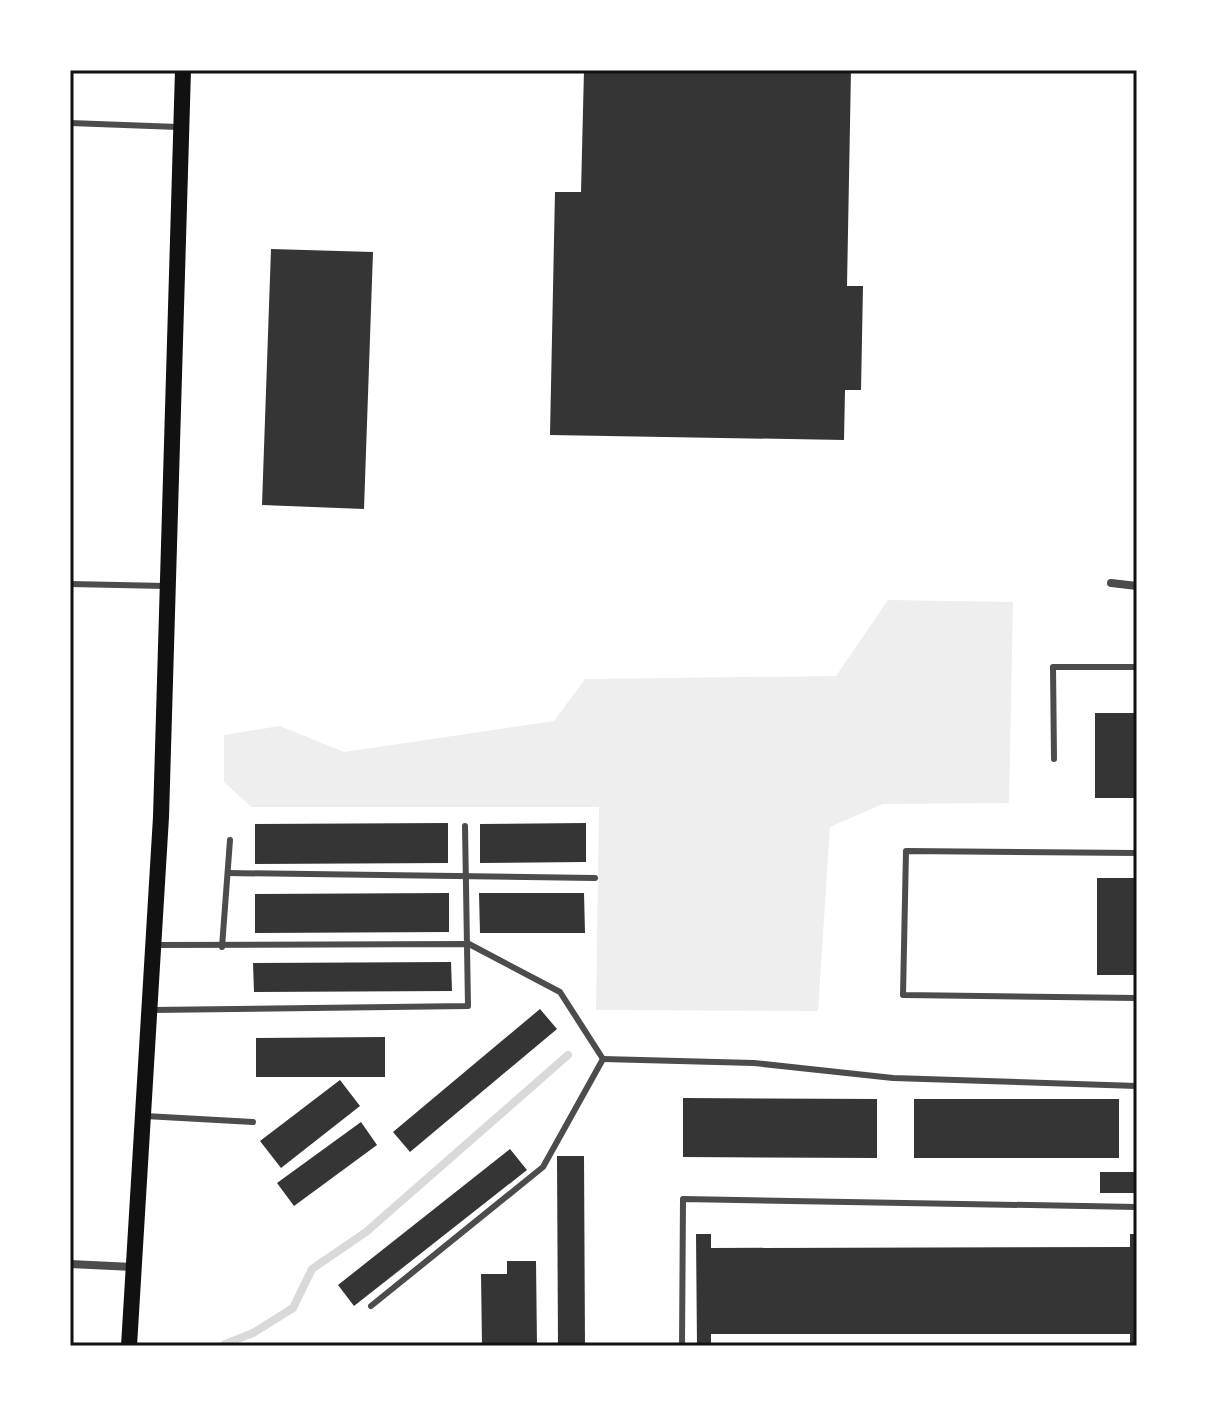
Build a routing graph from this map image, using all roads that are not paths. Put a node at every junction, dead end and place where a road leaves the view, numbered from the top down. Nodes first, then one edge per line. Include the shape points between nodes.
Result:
1 (183, 70) edge
2 (70, 123) edge
3 (182, 128) junction
4 (1111, 583) dead end
5 (70, 584) edge
6 (169, 586) junction
7 (1137, 586) edge
8 (1137, 667) edge
9 (1054, 759) dead end
10 (465, 826) dead end
11 (230, 840) dead end
12 (1137, 853) edge
13 (228, 873) junction
14 (466, 877) junction
15 (595, 878) dead end
16 (469, 944) junction
17 (155, 945) junction
18 (222, 947) junction
19 (1137, 998) edge
20 (151, 1010) junction
21 (603, 1059) junction
22 (1137, 1086) edge
23 (145, 1116) junction
24 (253, 1122) dead end
25 (1137, 1207) edge
26 (70, 1264) edge
27 (135, 1267) junction
28 (371, 1306) dead end
29 (129, 1346) edge
30 (682, 1346) edge

1 - 3 main road
2 - 3 lane
3 - 6 main road
4 - 7 street
5 - 6 lane
6 - 17 main road
8 - 9 lane via 1053,667
10 - 14 lane
11 - 13 lane
12 - 19 lane via 906,851 903,995
13 - 14 lane
13 - 18 lane
14 - 15 lane
14 - 16 lane
16 - 18 lane
16 - 20 lane via 468,1006
16 - 21 lane via 560,992
17 - 18 lane
17 - 20 main road
20 - 23 main road
21 - 22 lane via 754,1063 893,1078
21 - 28 lane via 543,1167
23 - 24 lane
23 - 27 main road
25 - 30 lane via 683,1199
26 - 27 street
27 - 29 main road

